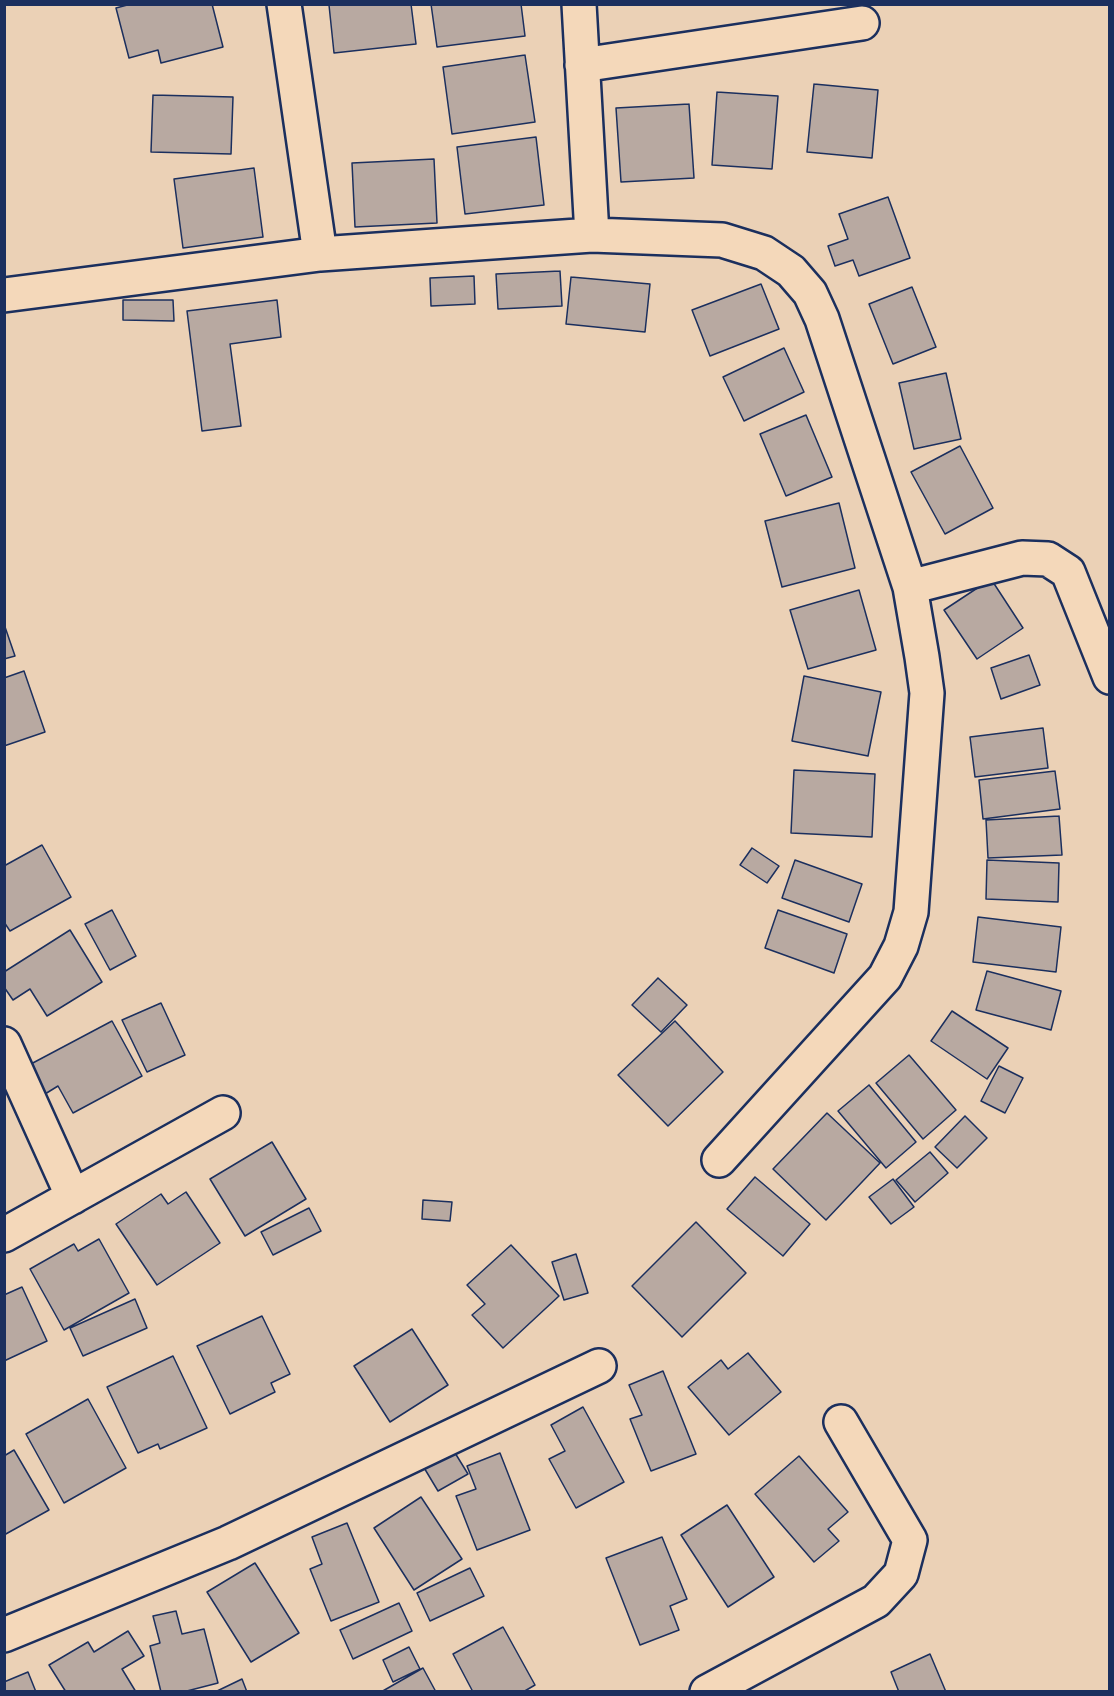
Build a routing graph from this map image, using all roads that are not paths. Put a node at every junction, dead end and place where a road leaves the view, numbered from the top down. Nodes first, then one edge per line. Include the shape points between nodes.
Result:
1 (284, 4) edge
2 (579, 4) edge
3 (862, 23) dead end
4 (582, 65) junction
5 (592, 235) junction
6 (320, 254) junction
7 (4, 295) edge
8 (910, 587) junction
9 (1110, 678) edge
10 (4, 1044) edge
11 (223, 1113) dead end
12 (719, 1160) dead end
13 (73, 1197) junction
14 (4, 1235) edge
15 (599, 1366) dead end
16 (841, 1422) dead end
17 (4, 1635) edge
18 (707, 1692) edge

1 - 6 street
2 - 4 street
3 - 4 street
4 - 5 street
5 - 6 street
5 - 8 street via 722,240 764,253 791,271 810,293 822,319
6 - 7 street
8 - 9 street via 1022,558 1048,559 1068,572
8 - 12 street via 927,693 911,912 902,946 885,977
10 - 13 street
11 - 13 street
13 - 14 street
15 - 17 street via 228,1543
16 - 18 street via 910,1540 901,1574 876,1601

